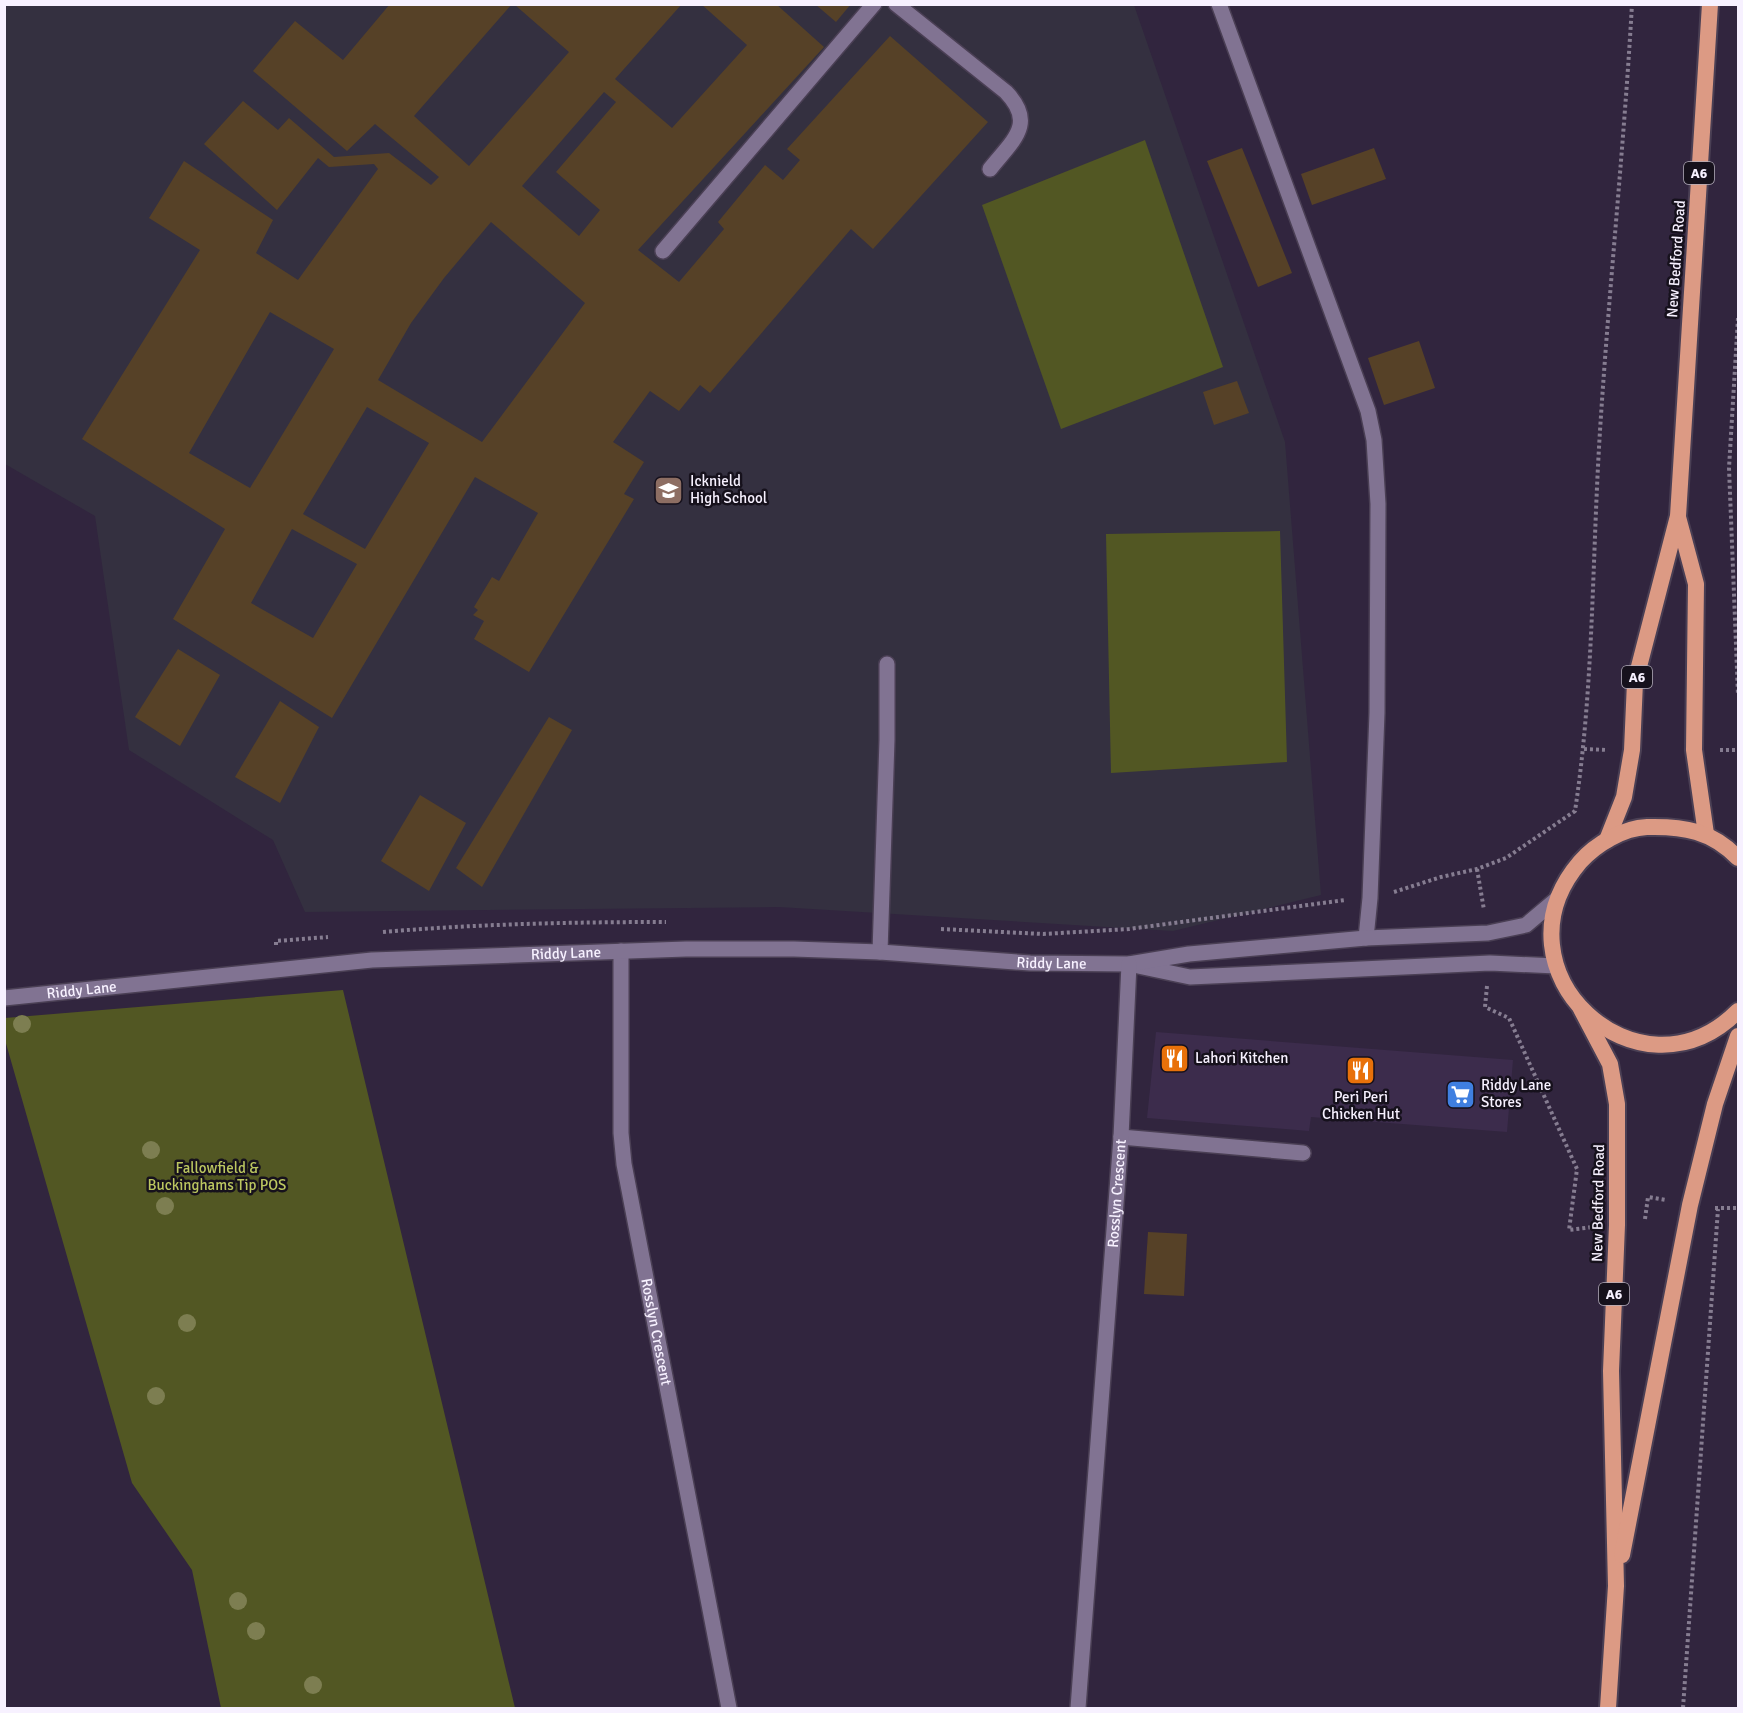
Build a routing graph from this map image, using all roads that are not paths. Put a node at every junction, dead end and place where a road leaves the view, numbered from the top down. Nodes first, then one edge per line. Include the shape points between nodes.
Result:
1 (874, 4) edge
2 (896, 4) edge
3 (1219, 4) edge
4 (1710, 4) edge
5 (990, 169) dead end
6 (663, 251) dead end
7 (1678, 516) junction
8 (887, 664) dead end
9 (1706, 834) junction
10 (1607, 840) junction
11 (1735, 852) edge
12 (1558, 898) junction
13 (1366, 938) junction
14 (621, 951) junction
15 (880, 952) junction
16 (1129, 964) junction
17 (1556, 966) junction
18 (4, 998) edge
19 (1581, 1009) junction
20 (1738, 1011) edge
21 (1738, 1036) edge
22 (1121, 1137) junction
23 (1303, 1153) dead end
24 (1616, 1586) junction
25 (729, 1708) edge
26 (1077, 1708) edge
27 (1608, 1708) edge

1 - 6 street
2 - 5 street via 1015,101 1022,124
3 - 13 street via 1368,411 1374,440 1378,504 1377,712
4 - 7 highway, New Bedford Road / A6
7 - 9 highway, New Bedford Road / A6 via 1696,584 1694,750
7 - 10 highway, New Bedford Road / A6 via 1635,682 1632,750 1624,797
8 - 15 street
9 - 10 highway, A6 via 1673,826 1639,827
9 - 11 highway, A6
10 - 12 highway, A6 via 1586,855 1569,875
12 - 13 street, Riddy Lane via 1526,925 1488,933
12 - 17 highway, A6 via 1552,932
13 - 16 street, Riddy Lane via 1190,954
14 - 15 street, Riddy Lane
14 - 18 street, Riddy Lane via 372,960
14 - 25 street, Rosslyn Crescent via 624,1164
15 - 16 street, Riddy Lane via 1030,963
16 - 17 street, Riddy Lane via 1190,977 1490,963
16 - 22 street, Rosslyn Crescent
17 - 19 highway, A6
19 - 20 highway, A6 via 1606,1029 1636,1041 1668,1044 1699,1038
19 - 24 highway, New Bedford Road / A6 via 1610,1064 1617,1104 1611,1371
21 - 24 highway, New Bedford Road / A6 via 1715,1104 1690,1206
22 - 23 street
22 - 26 street, Rosslyn Crescent
24 - 27 highway, New Bedford Road / A6

